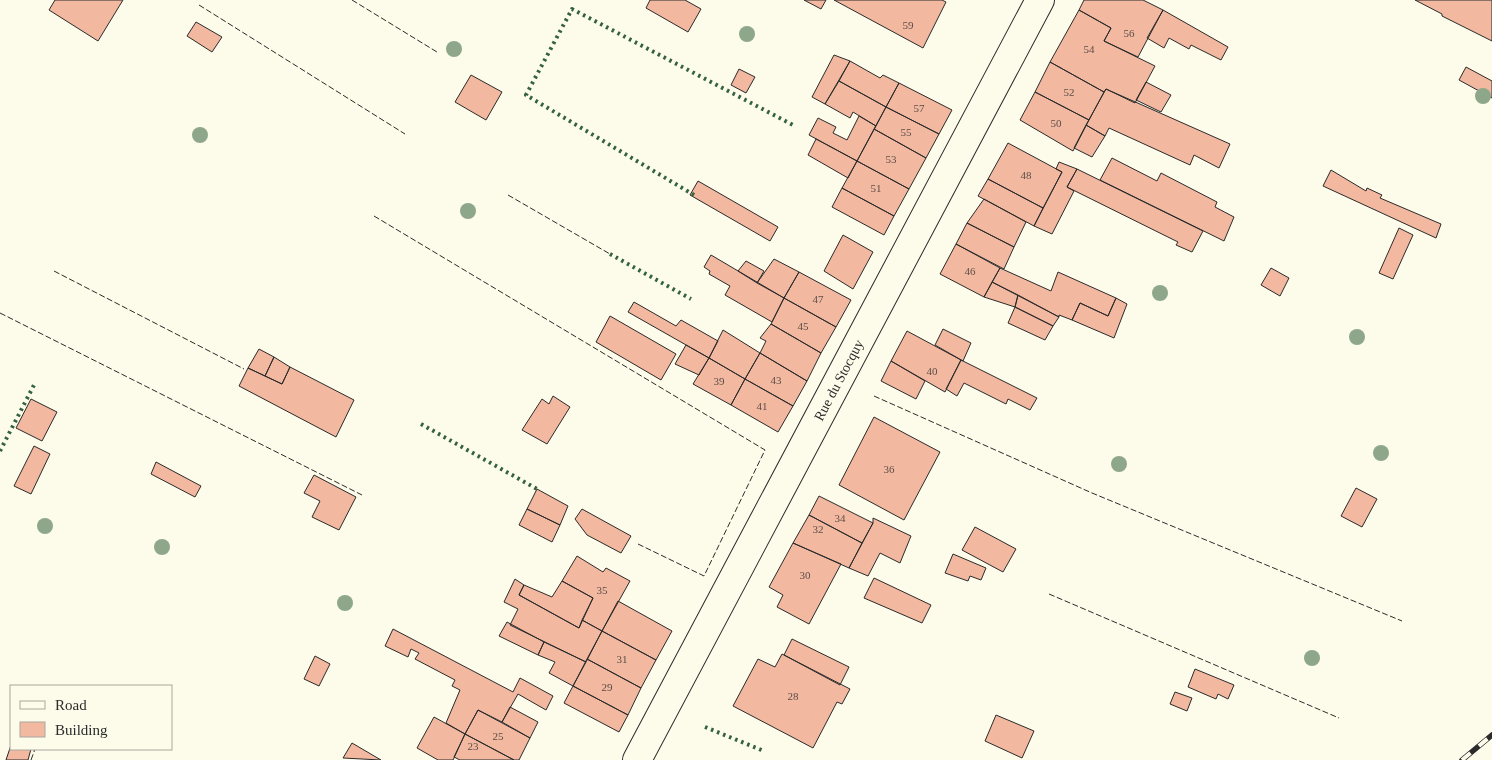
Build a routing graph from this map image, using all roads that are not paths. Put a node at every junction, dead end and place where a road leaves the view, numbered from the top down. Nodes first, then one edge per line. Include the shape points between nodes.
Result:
1 (1040, 0) edge
2 (637, 760) edge

1 - 2 street, Rue du Stocquy

